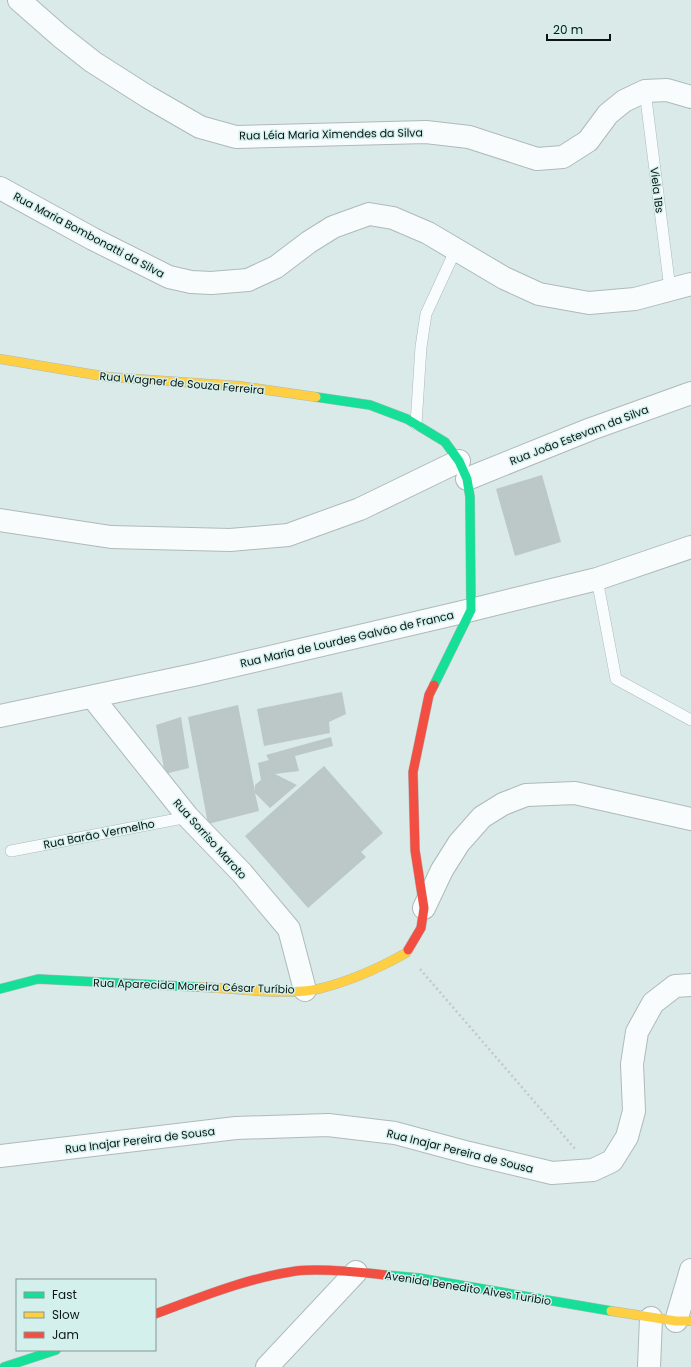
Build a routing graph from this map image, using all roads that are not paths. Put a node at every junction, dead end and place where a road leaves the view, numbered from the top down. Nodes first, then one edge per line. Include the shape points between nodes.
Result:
1 (19, 0) edge
2 (645, 91) junction
3 (691, 97) edge
4 (0, 188) edge
5 (456, 249) junction
6 (691, 284) edge
7 (670, 289) junction
8 (0, 359) edge
9 (691, 393) edge
10 (416, 424) junction
11 (463, 470) junction
12 (0, 520) edge
13 (691, 547) edge
14 (597, 579) junction
15 (471, 610) junction
16 (93, 698) junction
17 (0, 716) edge
18 (691, 720) edge
19 (188, 817) junction
20 (691, 819) edge
21 (11, 851) dead end
22 (424, 908) junction
23 (691, 985) edge
24 (0, 988) edge
25 (305, 990) junction
26 (0, 1156) edge
27 (691, 1270) edge
28 (356, 1272) junction
29 (156, 1314) edge
30 (651, 1318) junction
31 (684, 1321) edge
32 (53, 1351) edge
33 (4, 1367) edge
34 (267, 1367) edge
35 (649, 1367) edge

1 - 2 street, Rua Léia Maria Ximendes da Silva via 93,62 148,97 200,127 236,137 426,132 469,137 537,159 563,157 588,141 608,114 624,101
2 - 3 street via 667,90
2 - 7 lane, Viela 1Bs
4 - 5 street, Rua Maria Bombonatti da Silva via 169,277 191,282 248,280 276,267 333,228 369,214 393,218
5 - 7 street, Rua Maria Bombonatti da Silva via 504,278 539,294 589,303 636,299
5 - 10 lane via 426,314
6 - 7 street, Rua Maria Bombonatti da Silva
8 - 10 street, Rua Wagner de Souza Ferreira via 108,377 239,386 370,405
9 - 11 street, Rua João Estevam da Silva via 591,429
10 - 11 street, Rua Wagner de Souza Ferreira via 445,442
11 - 12 street, Rua João Estevam da Silva via 288,535 230,540 110,537
11 - 15 street, Rua Wagner de Souza Ferreira via 470,497
13 - 14 street, Rua Maria de Lourdes Galvão de Franca
14 - 15 street, Rua Maria de Lourdes Galvão de Franca
14 - 18 lane via 616,679
15 - 16 street, Rua Maria de Lourdes Galvão de Franca
15 - 22 street, Rua Aparecida Moreira César Turíbio via 429,695 413,772 415,850
16 - 17 street, Rua Maria de Lourdes Galvão de Franca
16 - 19 street, Rua Sorriso Maroto
19 - 21 lane, Rua Barão Vermelho
19 - 25 street, Rua Sorriso Maroto via 242,873 289,929
20 - 22 street via 575,793 526,795 503,804 482,817 459,843 442,870
22 - 25 street, Rua Aparecida Moreira César Turíbio via 421,928 406,953 352,979
23 - 26 street, Rua Inajar Pereira de Sousa via 675,986 653,1003 637,1032 632,1064 634,1111 627,1137 612,1161 594,1170 552,1173 395,1132 328,1125 236,1128
24 - 25 street, Rua Aparecida Moreira César Turíbio via 38,979 277,991
27 - 31 street
28 - 29 street, Avenida Benedito Alves Turíbio via 298,1271 245,1281
28 - 30 street, Avenida Benedito Alves Turíbio via 418,1278
28 - 34 street
30 - 31 street, Avenida Benedito Alves Turíbio
30 - 35 street
32 - 33 street

